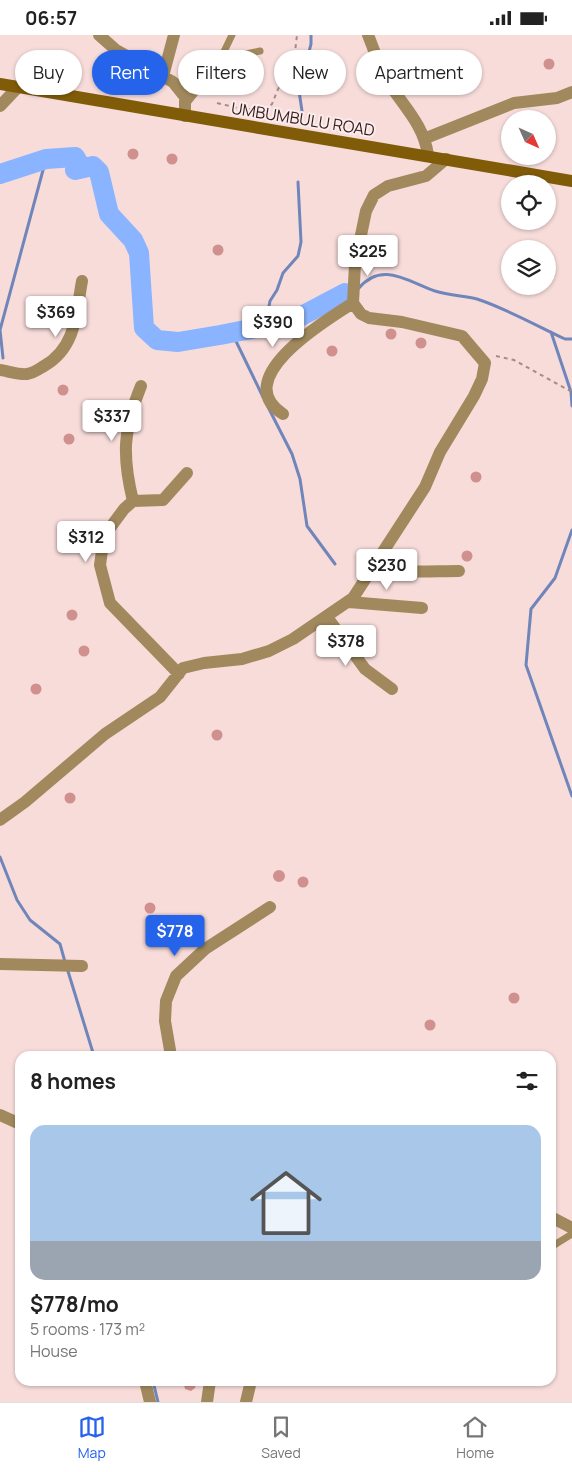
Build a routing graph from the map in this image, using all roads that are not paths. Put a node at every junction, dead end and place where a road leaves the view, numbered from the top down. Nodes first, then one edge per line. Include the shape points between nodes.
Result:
1 (98, 35) edge
2 (174, 35) edge
3 (232, 35) edge
4 (368, 35) edge
5 (116, 50) edge
6 (225, 50) edge
7 (168, 57) edge
8 (168, 80) edge
9 (0, 84) edge
10 (15, 86) edge
11 (15, 90) edge
12 (572, 92) edge
13 (79, 95) edge
14 (196, 95) edge
15 (0, 106) edge
16 (186, 109) junction
17 (426, 139) junction
18 (428, 155) junction
19 (446, 159) junction
20 (572, 181) edge
21 (82, 281) dead end
22 (353, 303) junction
23 (0, 370) edge
24 (141, 387) dead end
25 (283, 414) dead end
26 (187, 473) dead end
27 (133, 501) junction
28 (375, 567) junction
29 (459, 571) dead end
30 (349, 602) junction
31 (422, 609) dead end
32 (327, 617) junction
33 (179, 674) junction
34 (392, 689) dead end
35 (0, 820) edge
36 (270, 907) dead end
37 (0, 964) edge
38 (82, 966) dead end
39 (170, 1051) edge
40 (0, 1115) edge
41 (15, 1122) edge
42 (556, 1220) edge
43 (572, 1228) edge
44 (572, 1235) edge
45 (556, 1244) edge
46 (146, 1386) edge
47 (209, 1386) edge
48 (250, 1386) edge
49 (150, 1402) edge
50 (206, 1402) edge
51 (246, 1402) edge

1 - 5 street
2 - 7 street
3 - 6 lane
4 - 17 street via 390,84
8 - 16 street via 180,89
9 - 10 main road, UMBUMBULU ROAD
11 - 15 street
12 - 17 street via 557,98 514,103
13 - 16 main road, UMBUMBULU ROAD
14 - 16 lane
16 - 18 main road, UMBUMBULU ROAD
17 - 18 street
18 - 19 main road, UMBUMBULU ROAD
19 - 20 main road, UMBUMBULU ROAD
19 - 22 street via 426,176 388,186 374,195 366,211 355,264
21 - 23 street via 73,333 57,357 35,372 26,374
22 - 25 street via 308,333 272,371 267,395 270,403
22 - 28 street via 369,318 462,336 485,363 474,396
24 - 27 street via 128,421 125,448 126,472
26 - 27 street via 163,500
27 - 33 street via 104,536 100,574 110,603
28 - 29 street via 395,572
28 - 30 street
30 - 31 street
30 - 32 street
32 - 33 street via 269,651 242,659 192,665 183,668
32 - 34 street via 365,669
33 - 35 street via 160,697 105,734
36 - 39 street via 205,949 176,975 166,1001 165,1021
37 - 38 street
40 - 41 street
42 - 43 street
44 - 45 lane
46 - 49 street
47 - 50 street
48 - 51 street

